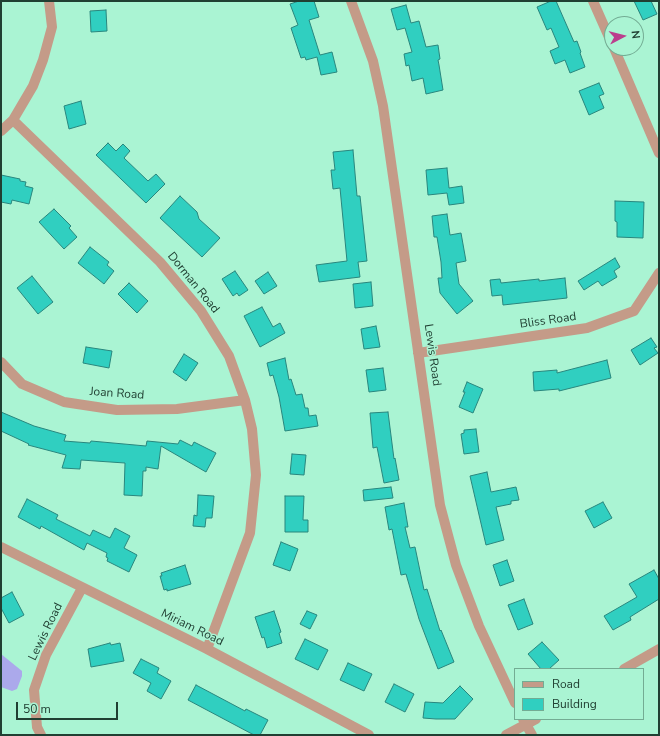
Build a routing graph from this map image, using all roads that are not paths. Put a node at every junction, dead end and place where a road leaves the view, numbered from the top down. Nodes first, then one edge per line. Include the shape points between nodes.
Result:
1 (49, 1) edge
2 (351, 1) edge
3 (593, 1) edge
4 (604, 26) edge
5 (617, 56) edge
6 (13, 120) junction
7 (1, 131) edge
8 (659, 153) edge
9 (659, 273) edge
10 (418, 353) junction
11 (1, 362) edge
12 (245, 400) junction
13 (1, 547) edge
14 (82, 588) junction
15 (207, 649) junction
16 (659, 649) edge
17 (626, 668) edge
18 (514, 701) edge
19 (524, 722) edge
20 (41, 735) edge
21 (369, 735) edge
22 (506, 735) edge
23 (532, 735) edge

1 - 6 street via 52,27 44,60
2 - 10 street, Lewis Road via 373,61 383,106
3 - 4 street
5 - 8 street
6 - 7 street
6 - 12 street, Dorman Road via 160,262 201,311 229,356
9 - 10 street, Bliss Road via 634,311 587,328
10 - 18 street, Lewis Road via 440,505 456,565 479,626
11 - 12 street, Joan Road via 22,384 64,402 117,410 139,410 177,409
12 - 15 street, Dorman Road via 252,429 256,475 250,533
13 - 14 street, Miriam Road
14 - 15 street, Miriam Road
14 - 20 street, Lewis Road via 46,655 34,690
15 - 21 street, Miriam Road
16 - 17 street
19 - 22 street
19 - 23 street

